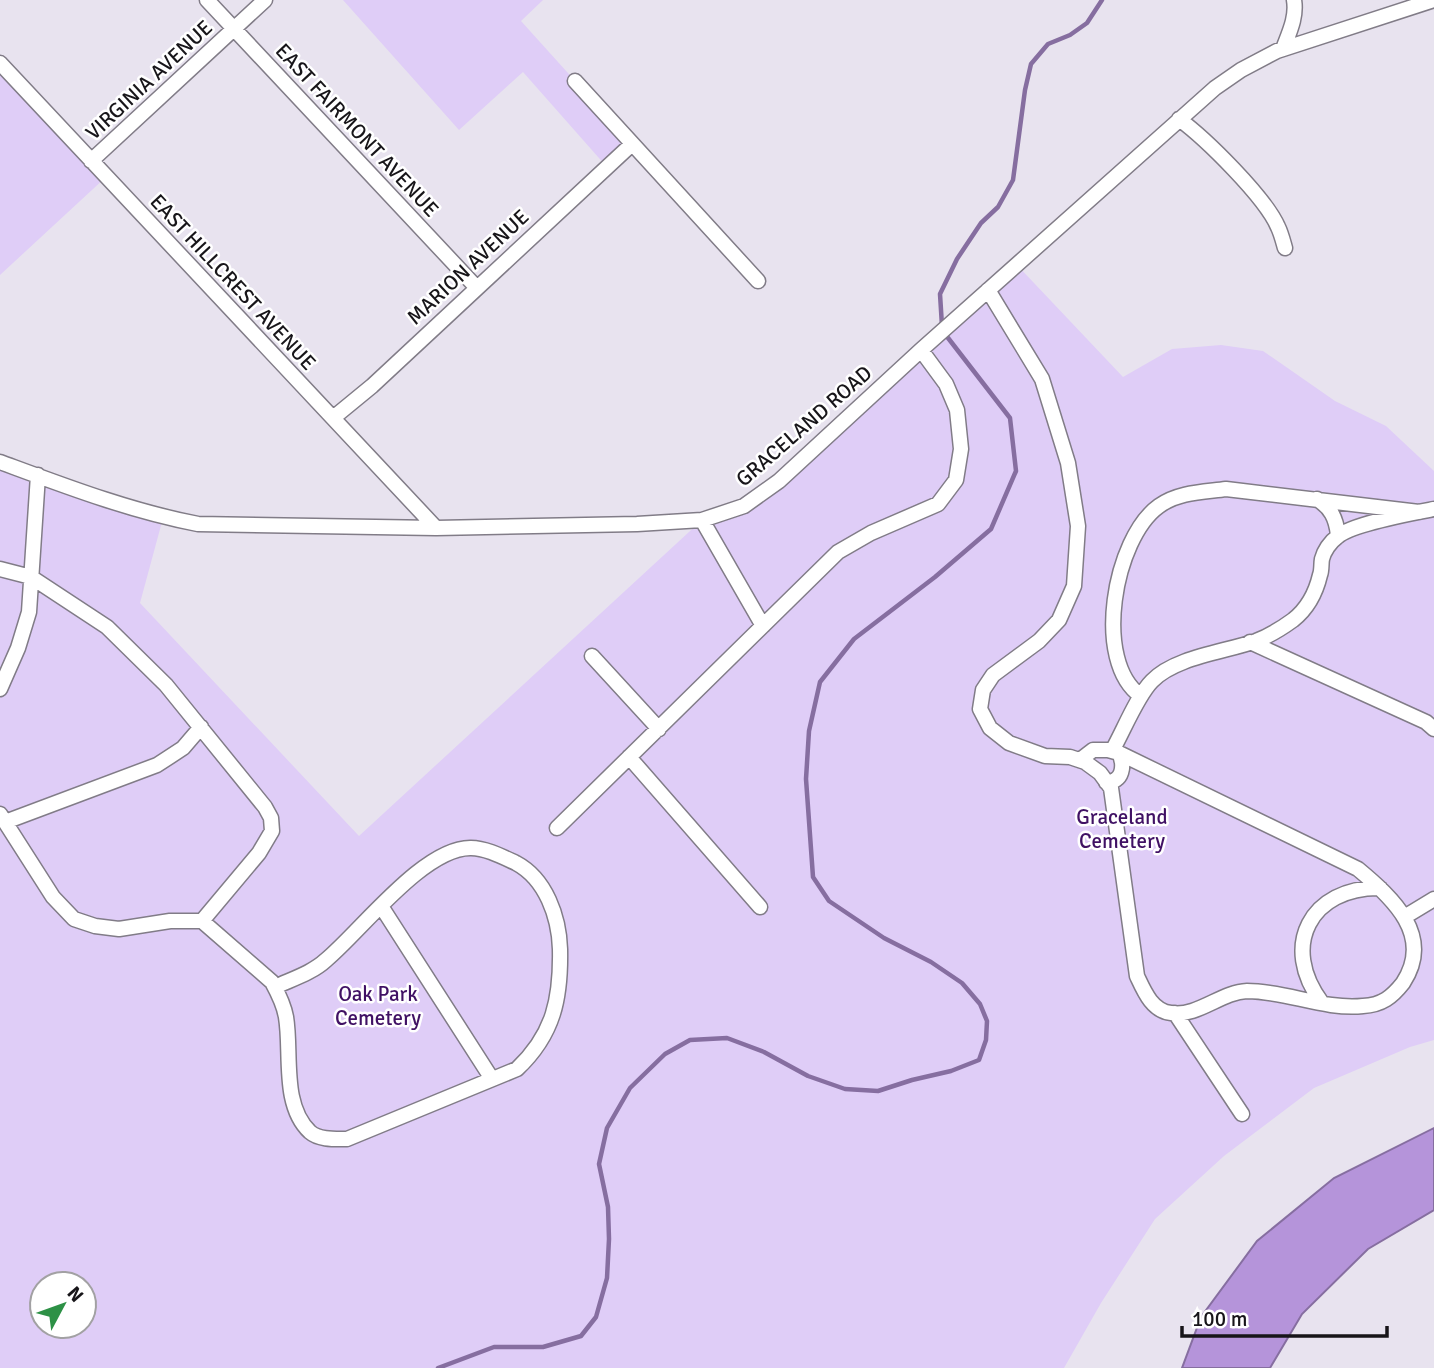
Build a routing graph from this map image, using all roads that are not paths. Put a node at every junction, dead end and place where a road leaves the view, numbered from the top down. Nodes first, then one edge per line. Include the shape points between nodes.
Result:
1 (207, 0) edge
2 (265, 0) edge
3 (1294, 0) edge
4 (1434, 0) edge
5 (234, 30) junction
6 (1283, 49) junction
7 (0, 63) edge
8 (575, 81) dead end
9 (1179, 119) junction
10 (632, 144) junction
11 (91, 161) junction
12 (1285, 248) dead end
13 (758, 281) dead end
14 (477, 288) junction
15 (988, 290) junction
16 (921, 349) junction
17 (333, 418) junction
18 (0, 462) edge
19 (38, 475) junction
20 (1316, 499) junction
21 (1427, 511) edge
22 (702, 520) junction
23 (436, 528) junction
24 (1338, 535) junction
25 (0, 569) edge
26 (31, 577) junction
27 (763, 626) junction
28 (1250, 642) junction
29 (592, 656) dead end
30 (0, 689) edge
31 (1141, 696) junction
32 (201, 727) junction
33 (659, 729) junction
34 (1434, 729) edge
35 (1116, 752) junction
36 (629, 757) junction
37 (1080, 760) junction
38 (1106, 782) junction
39 (3, 818) edge
40 (557, 828) dead end
41 (1380, 888) junction
42 (1434, 899) edge
43 (381, 906) junction
44 (760, 907) dead end
45 (1406, 916) junction
46 (202, 922) junction
47 (275, 987) junction
48 (1322, 1003) junction
49 (1175, 1013) junction
50 (492, 1079) junction
51 (1242, 1114) dead end

1 - 5 street, EAST FAIRMONT AVENUE
2 - 5 street, VIRGINIA AVENUE
3 - 6 street via 1292,26
4 - 6 street, GRACELAND ROAD
5 - 11 street, VIRGINIA AVENUE
5 - 14 street, EAST FAIRMONT AVENUE
6 - 9 street, GRACELAND ROAD via 1241,70
7 - 11 street, EAST HILLCREST AVENUE
8 - 10 street
9 - 12 street via 1252,190 1278,226
9 - 15 street, GRACELAND ROAD
10 - 13 street
10 - 14 street, MARION AVENUE
11 - 17 street, EAST HILLCREST AVENUE
14 - 17 street, MARION AVENUE
15 - 16 street, GRACELAND ROAD
15 - 37 street via 1042,379 1068,463 1079,526 1074,586 1059,620 1040,642 993,675 983,690 980,709 990,728 1009,743 1045,756
16 - 22 street, GRACELAND ROAD via 762,495
16 - 27 street via 946,384 957,410 961,449 956,481 938,504 838,552
17 - 23 street, EAST HILLCREST AVENUE
18 - 19 street, GRACELAND ROAD
19 - 23 street, GRACELAND ROAD via 151,514 198,524
19 - 26 street
20 - 21 street
20 - 24 street via 1328,506
20 - 31 street via 1226,489 1197,492 1173,498 1145,518 1129,545 1116,585 1114,613 1114,641 1122,668
21 - 24 street
22 - 23 street, GRACELAND ROAD
22 - 27 street
24 - 28 street via 1322,559 1321,574 1302,613
25 - 26 street
26 - 30 street via 29,611
26 - 32 street via 107,627
27 - 33 street
28 - 31 street via 1169,669
28 - 34 street
29 - 33 street
31 - 35 street
32 - 39 street via 183,748 157,765
32 - 46 street via 265,807 272,831
33 - 36 street
35 - 37 street via 1093,750
35 - 38 street via 1123,766 1116,779
35 - 41 street via 1328,853
36 - 40 street
36 - 44 street
37 - 38 street
38 - 49 street via 1115,811 1137,976 1147,999
39 - 46 street via 53,897 74,919 119,929 170,921
41 - 45 street
41 - 48 street via 1360,888 1340,896 1320,908 1306,927 1301,950 1304,969
42 - 45 street
43 - 47 street via 324,962
43 - 50 street
43 - 50 street via 426,866 451,851 471,848 526,869 544,890 560,937 561,984 551,1024 531,1056 517,1069
45 - 48 street via 1415,942 1413,967 1389,999 1364,1006
46 - 47 street
47 - 50 street via 286,1017 290,1094 311,1133 347,1139
48 - 49 street via 1246,991
49 - 51 street

